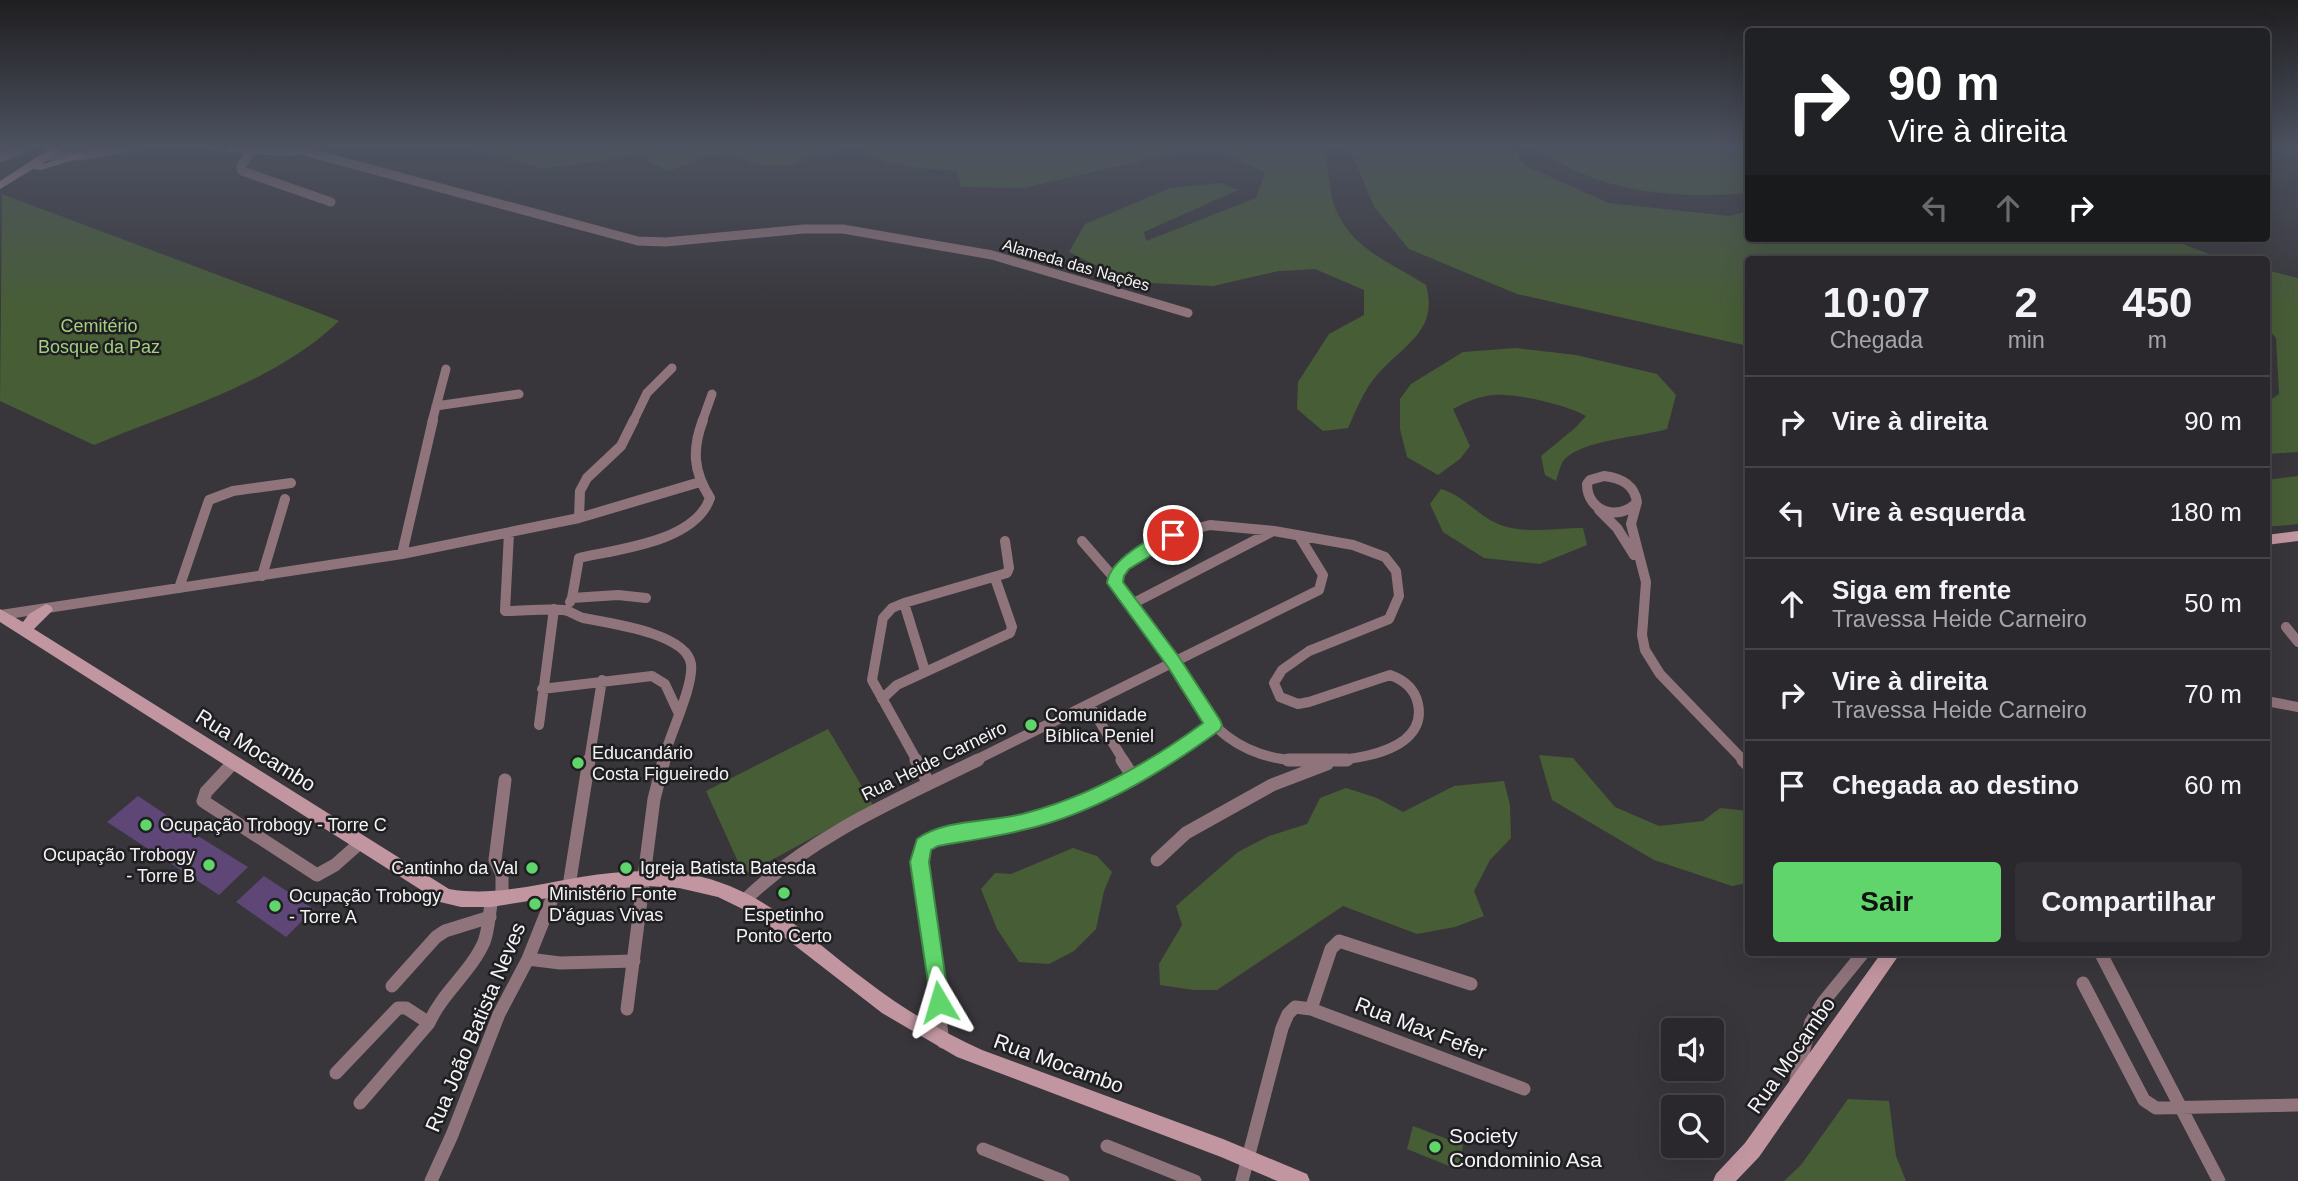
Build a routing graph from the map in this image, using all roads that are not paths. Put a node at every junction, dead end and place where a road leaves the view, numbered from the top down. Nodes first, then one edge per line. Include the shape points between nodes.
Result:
1 (484, 201) edge
2 (1188, 313) dead end
3 (672, 368) dead end
4 (446, 369) dead end
5 (519, 394) dead end
6 (712, 394) dead end
7 (436, 406) junction
8 (700, 482) junction
9 (291, 483) dead end
10 (285, 499) dead end
11 (1637, 502) junction
12 (1596, 507) junction
13 (579, 518) junction
14 (1273, 531) junction
15 (509, 533) junction
16 (1299, 536) junction
17 (2298, 536) edge
18 (2270, 540) edge
19 (1005, 541) dead end
20 (1082, 541) dead end
21 (402, 554) junction
22 (1639, 563) junction
23 (262, 576) junction
24 (995, 578) junction
25 (1115, 579) junction
26 (179, 588) junction
27 (646, 598) dead end
28 (904, 603) junction
29 (1130, 605) junction
30 (564, 606) junction
31 (46, 610) junction
32 (1, 615) edge
33 (2286, 626) dead end
34 (28, 633) junction
35 (2298, 642) edge
36 (1174, 662) junction
37 (925, 671) junction
38 (602, 680) junction
39 (542, 689) junction
40 (882, 699) junction
41 (2270, 702) edge
42 (1090, 706) junction
43 (2298, 707) edge
44 (678, 712) junction
45 (1213, 725) junction
46 (538, 726) dead end
47 (1336, 761) junction
48 (1745, 761) edge
49 (233, 764) junction
50 (1133, 777) junction
51 (505, 780) dead end
52 (928, 782) junction
53 (361, 842) junction
54 (1157, 860) dead end
55 (645, 879) junction
56 (563, 888) junction
57 (497, 899) junction
58 (745, 900) junction
59 (491, 917) junction
60 (1861, 956) edge
61 (1889, 956) edge
62 (2101, 956) edge
63 (528, 959) junction
64 (634, 961) junction
65 (2083, 983) dead end
66 (1471, 984) dead end
67 (392, 986) dead end
68 (1307, 1008) junction
69 (627, 1009) dead end
70 (429, 1023) junction
71 (943, 1042) junction
72 (336, 1073) dead end
73 (1794, 1088) junction
74 (1524, 1089) dead end
75 (360, 1103) dead end
76 (2298, 1105) edge
77 (2182, 1109) junction
78 (1107, 1146) dead end
79 (983, 1149) dead end
80 (1247, 1157) junction
81 (431, 1181) edge
82 (1063, 1181) edge
83 (1195, 1181) edge
84 (1241, 1181) edge
85 (1300, 1181) edge
86 (1723, 1181) edge
87 (2219, 1181) edge

1 - 2 street, Alameda das Nações via 638,242 843,229 992,255
3 - 13 street via 647,393 621,446 587,478 580,491
4 - 7 street
5 - 7 street
6 - 8 street via 696,438 694,457
7 - 21 street
8 - 13 street, Rua Mocambo
8 - 30 street via 709,494 706,510 653,542 585,555 578,560
9 - 26 street via 233,491 209,500
10 - 23 street
11 - 12 street via 1620,513
11 - 12 street via 1628,483 1604,476 1587,484 1586,496
11 - 22 street via 1631,524
12 - 22 street via 1625,538
13 - 15 street, Rua Mocambo
14 - 16 street
14 - 25 street via 1220,525 1196,528 1173,535 1124,565
14 - 29 street
15 - 21 street, Rua Mocambo
15 - 30 street via 503,610
16 - 36 street, Rua Heide Carneiro via 1323,573 1319,590
16 - 47 street via 1374,550 1389,561 1401,587 1389,620 1315,649 1287,665 1274,683 1280,697 1298,704 1390,675 1414,690 1419,706 1414,731 1377,755
17 - 18 main road
19 - 24 street via 1009,568
20 - 25 street
21 - 23 street, Rua Mocambo
22 - 48 street via 1646,582 1642,635 1653,666
23 - 26 street, Rua Mocambo
24 - 28 street
24 - 37 street via 1012,627 1006,637
25 - 29 street
26 - 31 street, Rua Mocambo
27 - 30 street via 618,595
28 - 37 street
28 - 40 street via 883,618 872,680
29 - 36 street
30 - 39 street
30 - 44 street via 579,617 657,635 687,653 691,675
31 - 32 street, Rua Mocambo
31 - 34 main road via 29,622
32 - 34 main road, Rua Mocambo
33 - 35 street
34 - 49 main road, Rua Mocambo
36 - 42 street, Rua Heide Carneiro
36 - 45 street
37 - 40 street via 897,685
38 - 39 street
38 - 44 street via 652,676 661,680
38 - 56 street, Rua João Batista Neves
39 - 46 street
40 - 52 street
41 - 43 street
42 - 50 street
42 - 52 street, Rua Heide Carneiro
44 - 55 street via 654,799
45 - 47 street via 1237,743 1270,758
45 - 50 street
47 - 54 street via 1272,785 1186,833
49 - 53 main road, Rua Mocambo
49 - 53 street via 206,792 203,802 317,875
50 - 71 street via 1055,813 933,838 923,845 919,862
51 - 57 street via 495,860 502,874
52 - 58 street, Rua Heide Carneiro via 835,831 770,876
53 - 57 main road, Rua Mocambo via 446,896
55 - 56 main road, Rua Mocambo
55 - 58 main road, Rua Mocambo via 696,883
55 - 64 street
56 - 57 main road, Rua Mocambo
56 - 63 street, Rua João Batista Neves
57 - 59 street
58 - 71 main road, Rua Mocambo via 776,918 864,990
59 - 67 street via 436,937
59 - 70 street via 484,941
60 - 73 street via 1811,1023
61 - 73 main road, Rua Mocambo
62 - 77 street
63 - 64 street
63 - 81 street, Rua João Batista Neves via 499,1014
64 - 69 street
65 - 77 street via 2144,1100 2152,1107
66 - 68 street via 1339,941 1331,948
68 - 74 street, Rua Max Fefer
68 - 80 street via 1290,1011 1282,1028
70 - 72 street via 398,1008
70 - 75 street
71 - 80 main road, Rua Mocambo
73 - 86 main road, Rua Mocambo via 1752,1150
76 - 77 street
77 - 87 street
78 - 83 street
79 - 82 street
80 - 84 street
80 - 85 main road, Rua Mocambo

